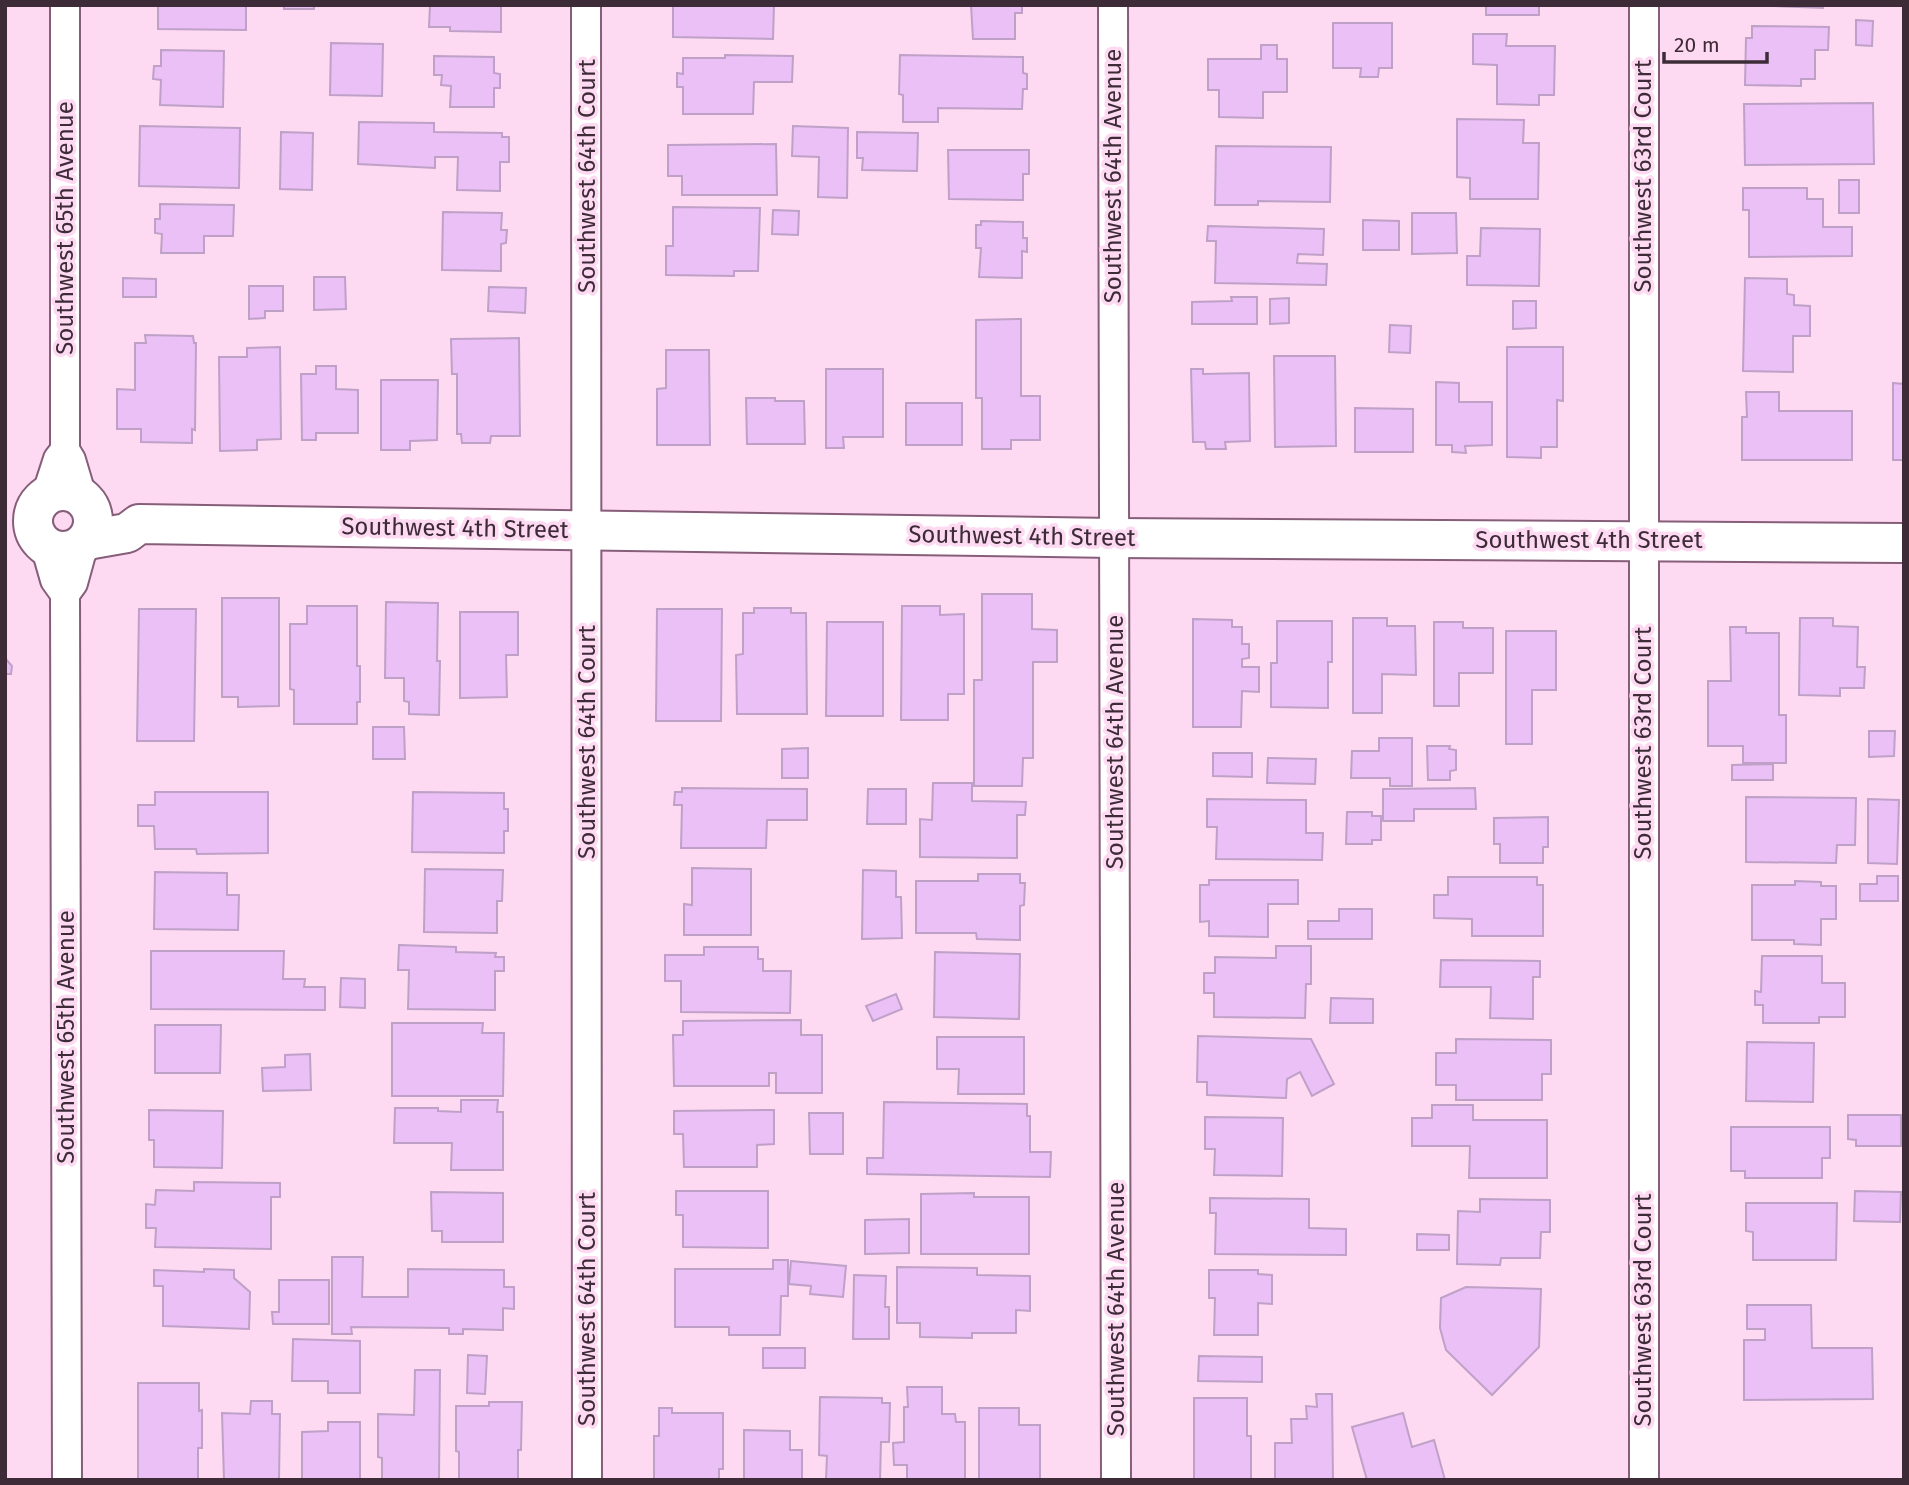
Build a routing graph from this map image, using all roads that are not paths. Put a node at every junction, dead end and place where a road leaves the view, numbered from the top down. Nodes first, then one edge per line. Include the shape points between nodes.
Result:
1 (65, 5) edge
2 (586, 5) edge
3 (1113, 5) edge
4 (1644, 5) edge
5 (43, 515) edge
6 (139, 524) junction
7 (586, 530) junction
8 (1114, 538) junction
9 (1643, 541) junction
10 (85, 542) junction
11 (1904, 543) edge
12 (65, 594) junction
13 (66, 1480) edge
14 (587, 1480) edge
15 (1116, 1480) edge
16 (1644, 1480) edge

1 - 5 street, Southwest 65th Avenue via 65,450 71,460
2 - 7 street, Southwest 64th Court
3 - 8 street, Southwest 64th Avenue
4 - 9 street, Southwest 63rd Court
5 - 6 street, Southwest 4th Street via 116,513
5 - 10 street, Southwest 4th Street via 54,550 75,549
5 - 12 street, Southwest 65th Avenue via 55,580
6 - 7 street, Southwest 4th Street
6 - 10 street, Southwest 4th Street via 127,533
7 - 8 street, Southwest 4th Street
7 - 14 street, Southwest 64th Court
8 - 9 street, Southwest 4th Street
8 - 15 street, Southwest 64th Avenue
9 - 11 street, Southwest 4th Street
9 - 16 street, Southwest 63rd Court
10 - 12 street, Southwest 65th Avenue via 73,583
12 - 13 street, Southwest 65th Avenue

